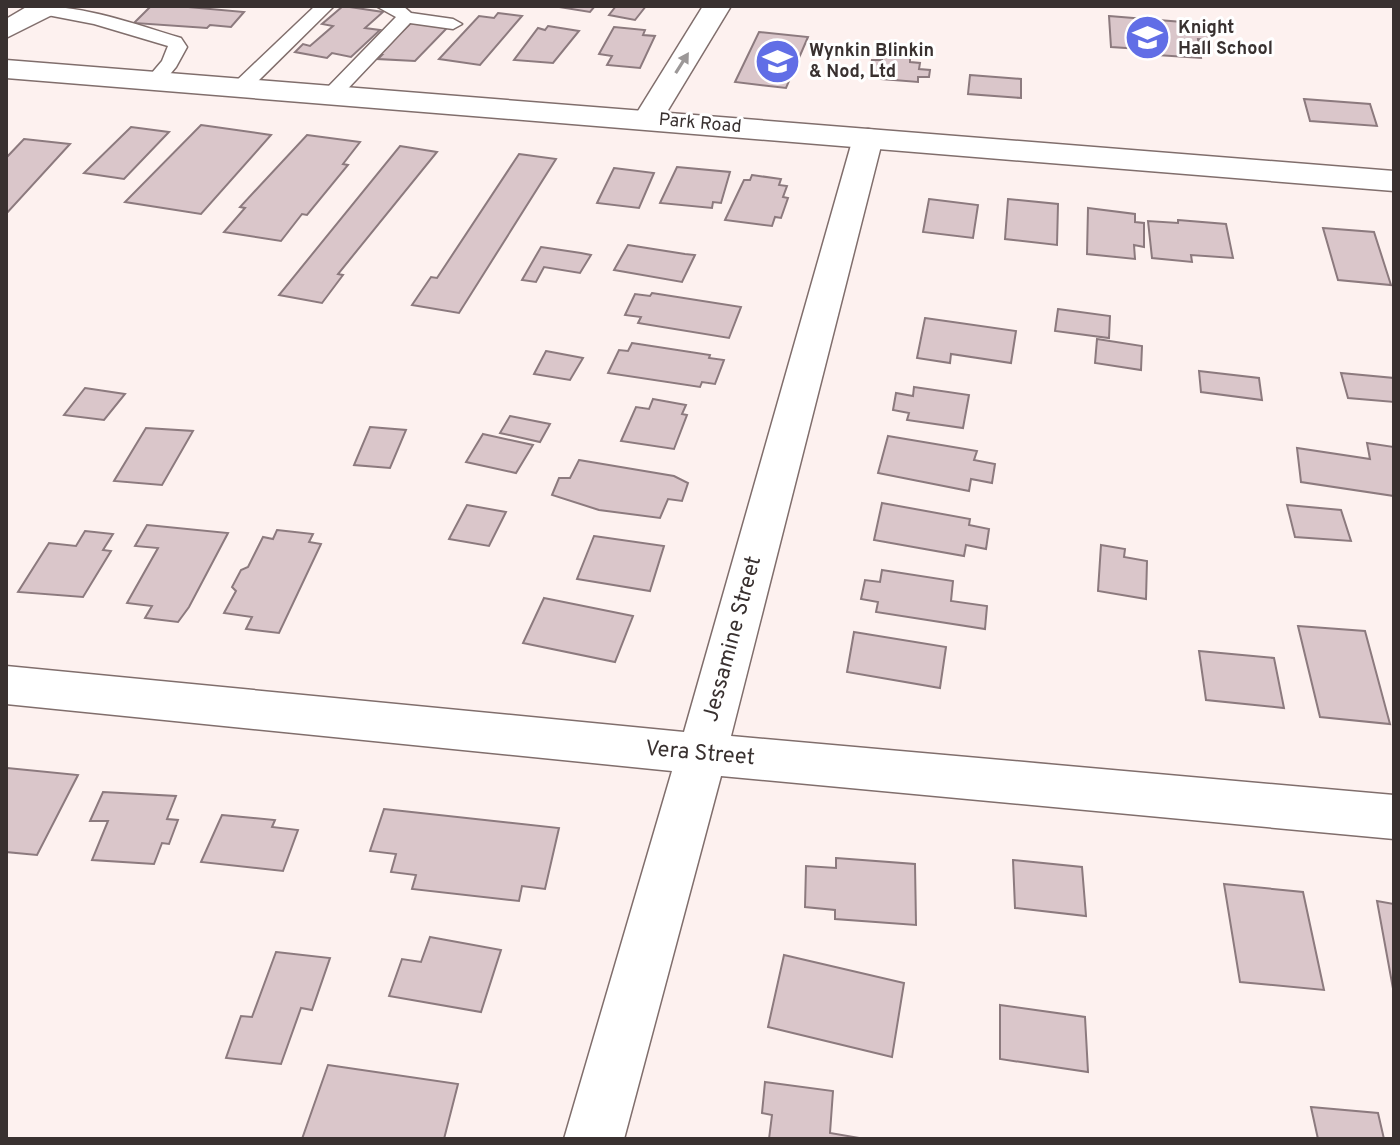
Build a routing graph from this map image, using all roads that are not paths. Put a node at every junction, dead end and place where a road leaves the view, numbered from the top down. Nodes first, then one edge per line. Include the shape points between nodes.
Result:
1 (325, 6) edge
2 (385, 6) edge
3 (717, 6) edge
4 (46, 8) edge
5 (406, 17) junction
6 (453, 24) dead end
7 (6, 30) edge
8 (6, 69) edge
9 (154, 81) junction
10 (240, 88) junction
11 (331, 95) junction
12 (648, 119) junction
13 (868, 138) junction
14 (1394, 181) edge
15 (6, 685) edge
16 (702, 754) junction
17 (1394, 817) edge
18 (594, 1139) edge

1 - 10 lane
2 - 5 lane
12 -> 3 street
4 - 7 street
4 - 9 lane via 175,42 178,47 170,63
5 - 6 lane
5 - 11 lane
8 - 9 street, Park Road
9 - 10 street, Park Road
10 - 11 street, Park Road
11 - 12 street, Park Road
12 - 13 street, Park Road
13 - 14 street, Park Road
13 - 16 street, Jessamine Street
15 - 16 street, Vera Street
16 - 17 street, Vera Street
16 - 18 street, Jessamine Street

